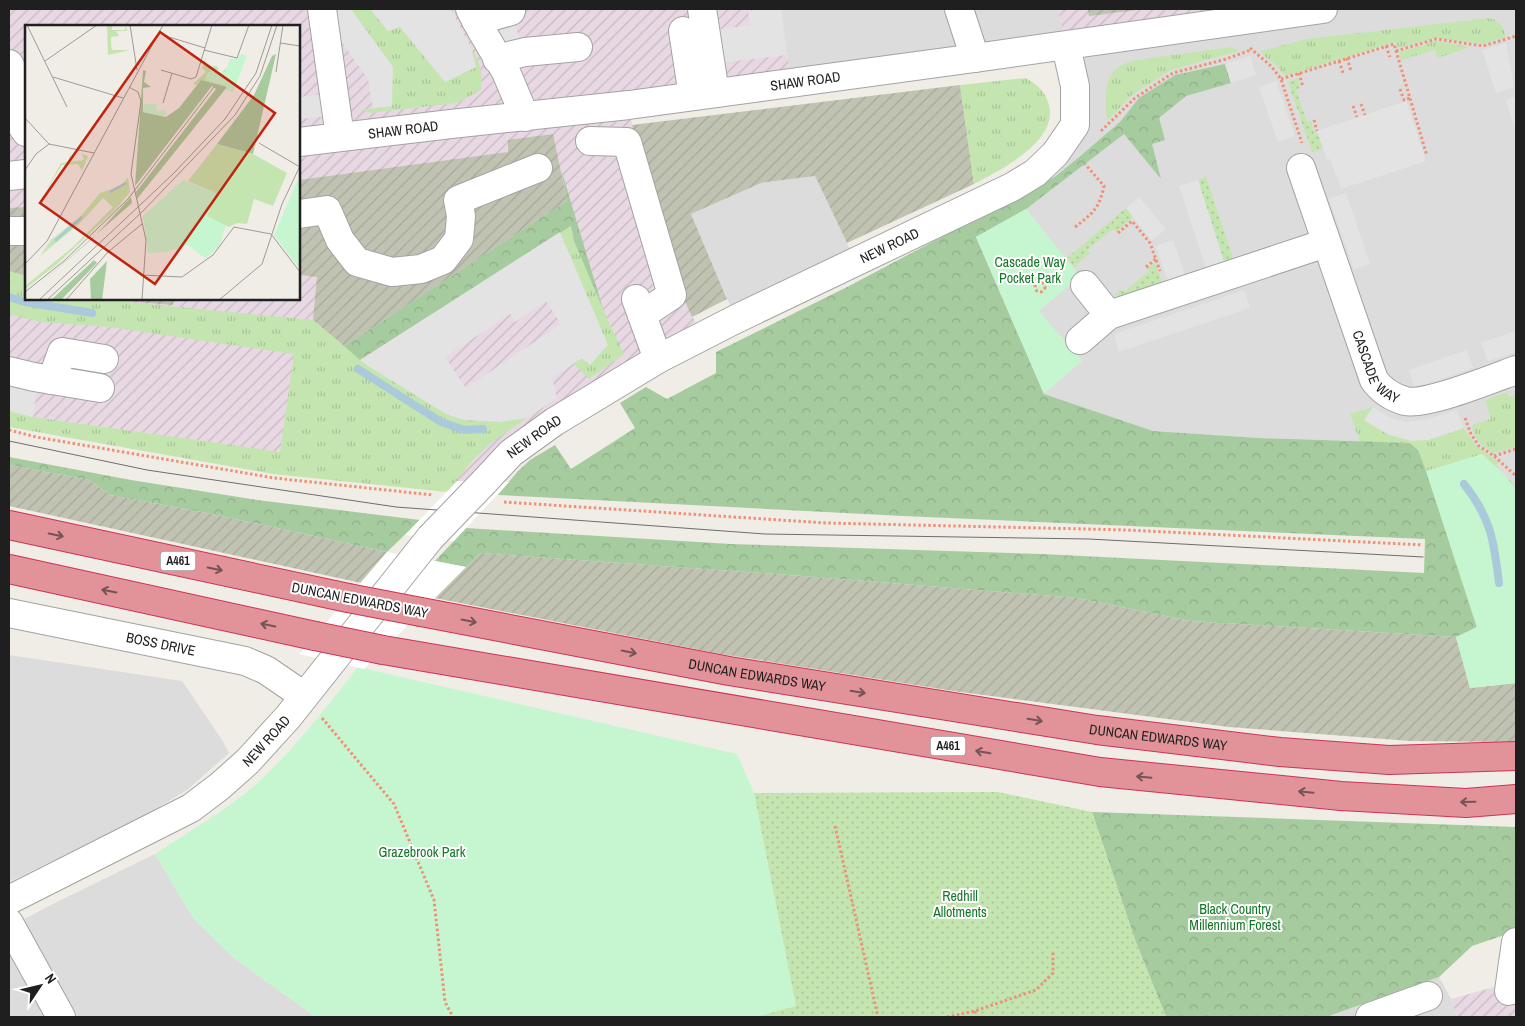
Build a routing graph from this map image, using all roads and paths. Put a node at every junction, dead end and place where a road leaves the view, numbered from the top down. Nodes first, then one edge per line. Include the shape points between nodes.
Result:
1 (322, 9) edge
2 (702, 9) edge
3 (959, 9) edge
4 (1314, 9) edge
5 (511, 12) dead end
6 (473, 15) edge
7 (1209, 18) edge
8 (683, 31) dead end
9 (1516, 36) edge
10 (1066, 46) junction
11 (1246, 46) dead end
12 (1386, 46) junction
13 (578, 47) dead end
14 (1251, 50) junction
15 (1396, 51) junction
16 (975, 58) junction
17 (1347, 58) junction
18 (1390, 58) dead end
19 (498, 59) junction
20 (1339, 61) junction
21 (9, 64) edge
22 (1351, 71) dead end
23 (1299, 74) junction
24 (1343, 74) dead end
25 (1281, 79) junction
26 (1303, 87) dead end
27 (1400, 89) dead end
28 (25, 92) edge
29 (704, 95) junction
30 (1410, 98) junction
31 (1361, 104) dead end
32 (9, 106) edge
33 (1354, 106) dead end
34 (584, 110) junction
35 (1365, 115) dead end
36 (525, 117) junction
37 (1357, 117) dead end
38 (1314, 120) dead end
39 (25, 130) edge
40 (1317, 131) dead end
41 (1100, 132) dead end
42 (340, 137) junction
43 (300, 142) edge
44 (1427, 156) dead end
45 (1303, 158) joint
46 (1085, 164) dead end
47 (538, 168) dead end
48 (25, 174) edge
49 (9, 176) edge
50 (300, 214) edge
51 (1075, 227) dead end
52 (9, 231) edge
53 (25, 231) edge
54 (1118, 233) dead end
55 (1326, 243) junction
56 (1156, 259) junction
57 (1146, 267) dead end
58 (1085, 285) dead end
59 (1169, 295) junction
60 (1108, 315) junction
61 (1080, 340) dead end
62 (104, 359) dead end
63 (658, 359) junction
64 (1516, 370) edge
65 (9, 371) edge
66 (52, 380) junction
67 (100, 388) dead end
68 (1455, 391) junction
69 (9, 430) edge
70 (1516, 450) edge
71 (1494, 456) junction
72 (1516, 476) edge
73 (492, 492) junction
74 (442, 496) dead end
75 (9, 525) edge
76 (1423, 545) dead end
77 (9, 569) edge
78 (9, 613) edge
79 (304, 696) junction
80 (1516, 756) edge
81 (1516, 799) edge
82 (835, 826) dead end
83 (9, 900) edge
84 (9, 923) edge
85 (1516, 942) edge
86 (1053, 952) dead end
87 (1509, 991) dead end
88 (1428, 996) dead end
89 (975, 1011) junction
90 (61, 1017) edge
91 (453, 1017) edge
92 (878, 1017) edge
93 (947, 1017) edge
94 (976, 1017) edge
95 (1370, 1017) edge

1 - 42 street via 325,61
2 - 29 street
3 - 16 street
4 - 7 street, SHAW ROAD
5 - 6 street
6 - 19 street
7 - 10 street, SHAW ROAD
8 - 29 street
9 - 15 path via 1483,46 1436,40
10 - 16 street, SHAW ROAD
10 - 63 street, NEW ROAD via 1075,86 1075,125 1055,154 1035,173
11 - 14 path
12 - 15 path via 1394,44
12 - 17 path
12 - 18 path
13 - 19 street via 525,52
14 - 25 path
14 - 41 path via 1173,73 1135,98
15 - 30 path
16 - 29 street, SHAW ROAD
17 - 20 path
17 - 22 path
19 - 36 street
20 - 23 path
20 - 24 path
21 - 28 street
23 - 25 path
23 - 26 path
25 - 45 path
27 - 30 path via 1404,100
29 - 34 street, SHAW ROAD
30 - 44 path
31 - 35 path
32 - 39 street
33 - 37 path
34 - 36 street, SHAW ROAD
34 - 63 street via 591,150 627,142 672,295 639,307
36 - 42 street, SHAW ROAD
38 - 40 path
42 - 43 street, SHAW ROAD
45 - 55 street, CASCADE WAY
46 - 51 path via 1104,186 1096,209
47 - 50 street via 458,200 461,216 459,239 443,260 420,269 392,272 357,262 340,240 327,210
48 - 49 street
52 - 53 street
54 - 56 path via 1132,221 1150,243
55 - 59 street
55 - 68 street, CASCADE WAY via 1374,380 1381,390 1407,402
56 - 57 path
56 - 59 path
58 - 60 street
59 - 60 street
60 - 61 street
62 - 66 street via 62,352
63 - 73 street, NEW ROAD via 554,422 511,453
64 - 68 street, CASCADE WAY
65 - 66 street
66 - 67 street
68 - 71 path via 1471,434 1479,446
69 - 74 path via 274,478
70 - 71 path
71 - 72 path
73 - 76 path via 826,523 1128,530
73 - 79 street, NEW ROAD, bridge via 430,538
75 -> 80 highway, DUNCAN EDWARDS WAY / A461, bridge via 348,598 730,671 1097,730 1280,752 1389,760
81 -> 77 highway, A461, bridge via 1466,803 1351,796 1100,772 383,650
78 - 79 street, BOSS DRIVE via 245,661 266,670
79 - 83 street, NEW ROAD via 248,762 191,808
79 - 91 path via 394,804 434,900 445,1002
82 - 92 path
84 - 90 street
85 - 87 street
86 - 89 path via 1053,973 1036,990
88 - 95 street
89 - 93 path
89 - 94 path

